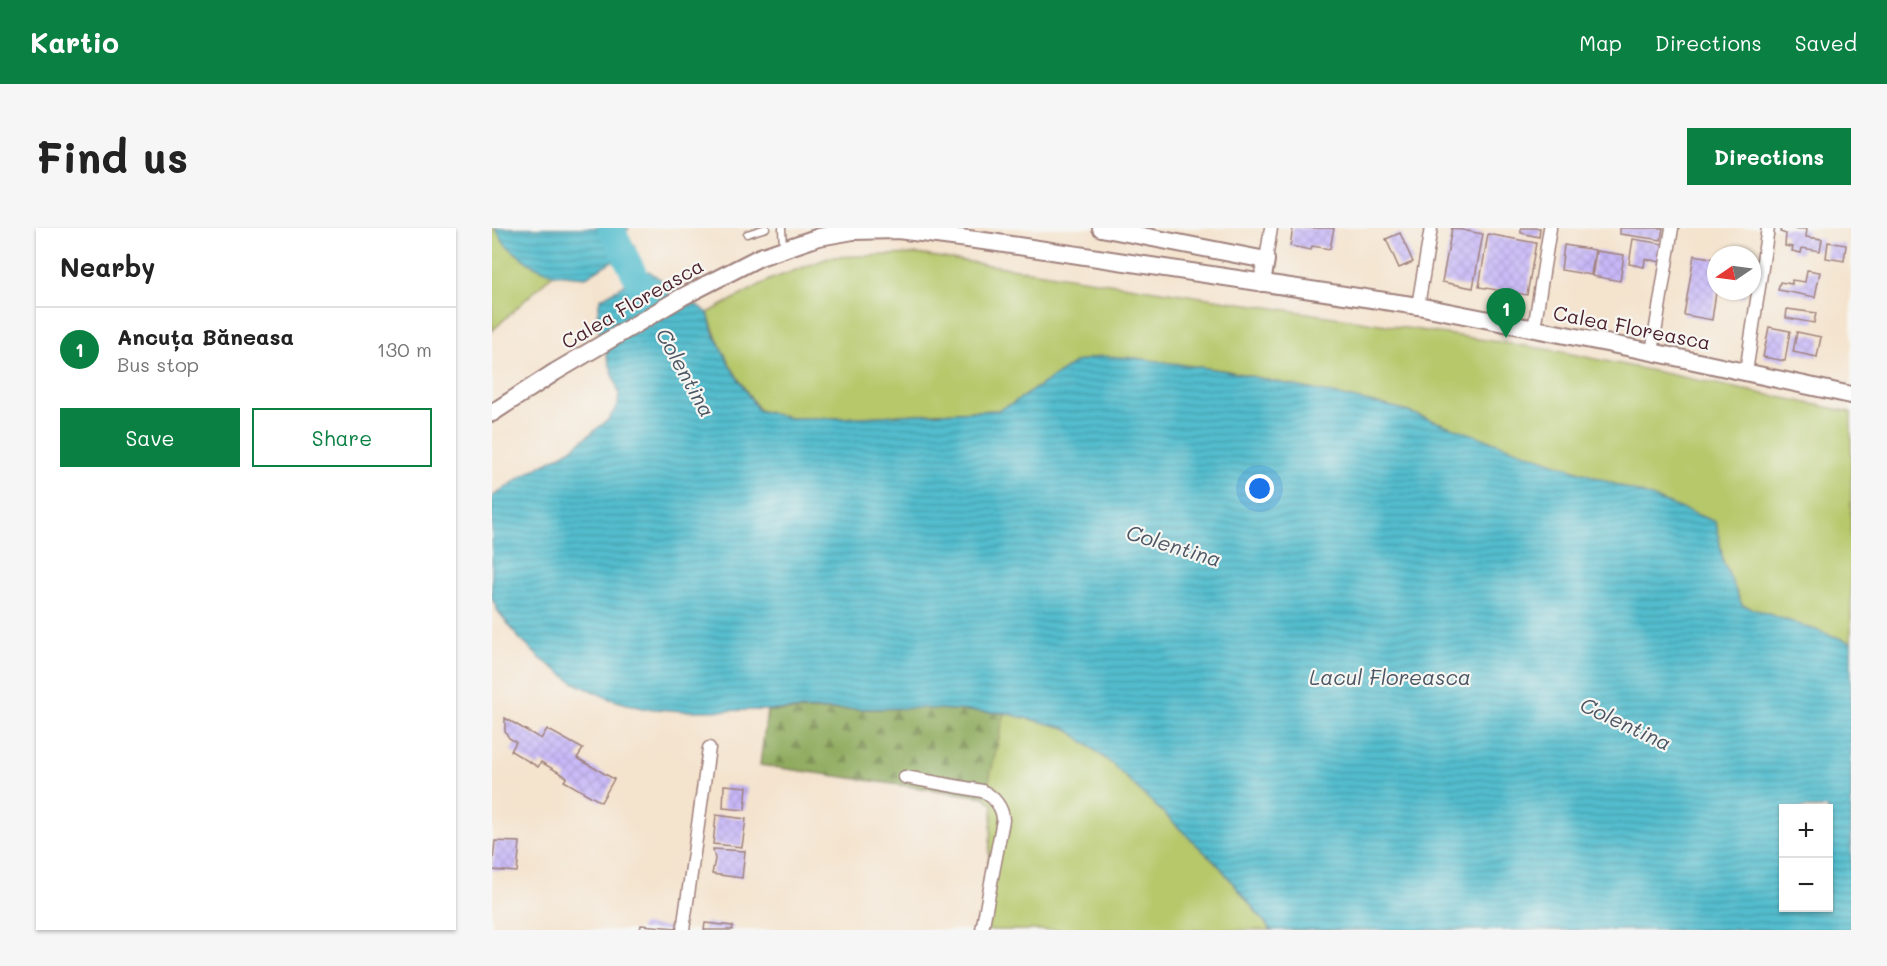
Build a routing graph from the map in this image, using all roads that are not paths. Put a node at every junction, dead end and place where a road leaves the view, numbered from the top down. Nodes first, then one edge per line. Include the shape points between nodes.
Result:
1 (766, 228) edge
2 (782, 228) edge
3 (1101, 228) edge
4 (1271, 228) edge
5 (1431, 228) edge
6 (1550, 228) edge
7 (1672, 228) edge
8 (1768, 228) edge
9 (868, 229) edge
10 (1127, 230) edge
11 (747, 234) dead end
12 (783, 249) junction
13 (1246, 256) junction
14 (1266, 260) junction
15 (1257, 282) junction
16 (1418, 306) junction
17 (1534, 328) junction
18 (1652, 352) junction
19 (1746, 372) junction
20 (1851, 395) edge
21 (492, 413) edge
22 (709, 748) dead end
23 (905, 777) dead end
24 (683, 930) edge
25 (982, 930) edge

1 - 11 lane
2 - 12 lane
3 - 10 main road
4 - 14 street
5 - 16 street
6 - 17 street
7 - 18 street
8 - 19 street
9 - 12 main road, Calea Floreasca via 819,237
9 - 15 main road, Calea Floreasca via 926,233
10 - 13 main road
12 - 21 main road, Calea Floreasca via 682,297
13 - 14 main road
13 - 15 main road
14 - 15 main road
15 - 16 main road, Calea Floreasca
16 - 17 main road, Calea Floreasca
17 - 18 main road, Calea Floreasca
18 - 19 main road, Calea Floreasca
19 - 20 main road, Calea Floreasca
22 - 24 street
23 - 25 street via 982,791 990,794 1003,811

